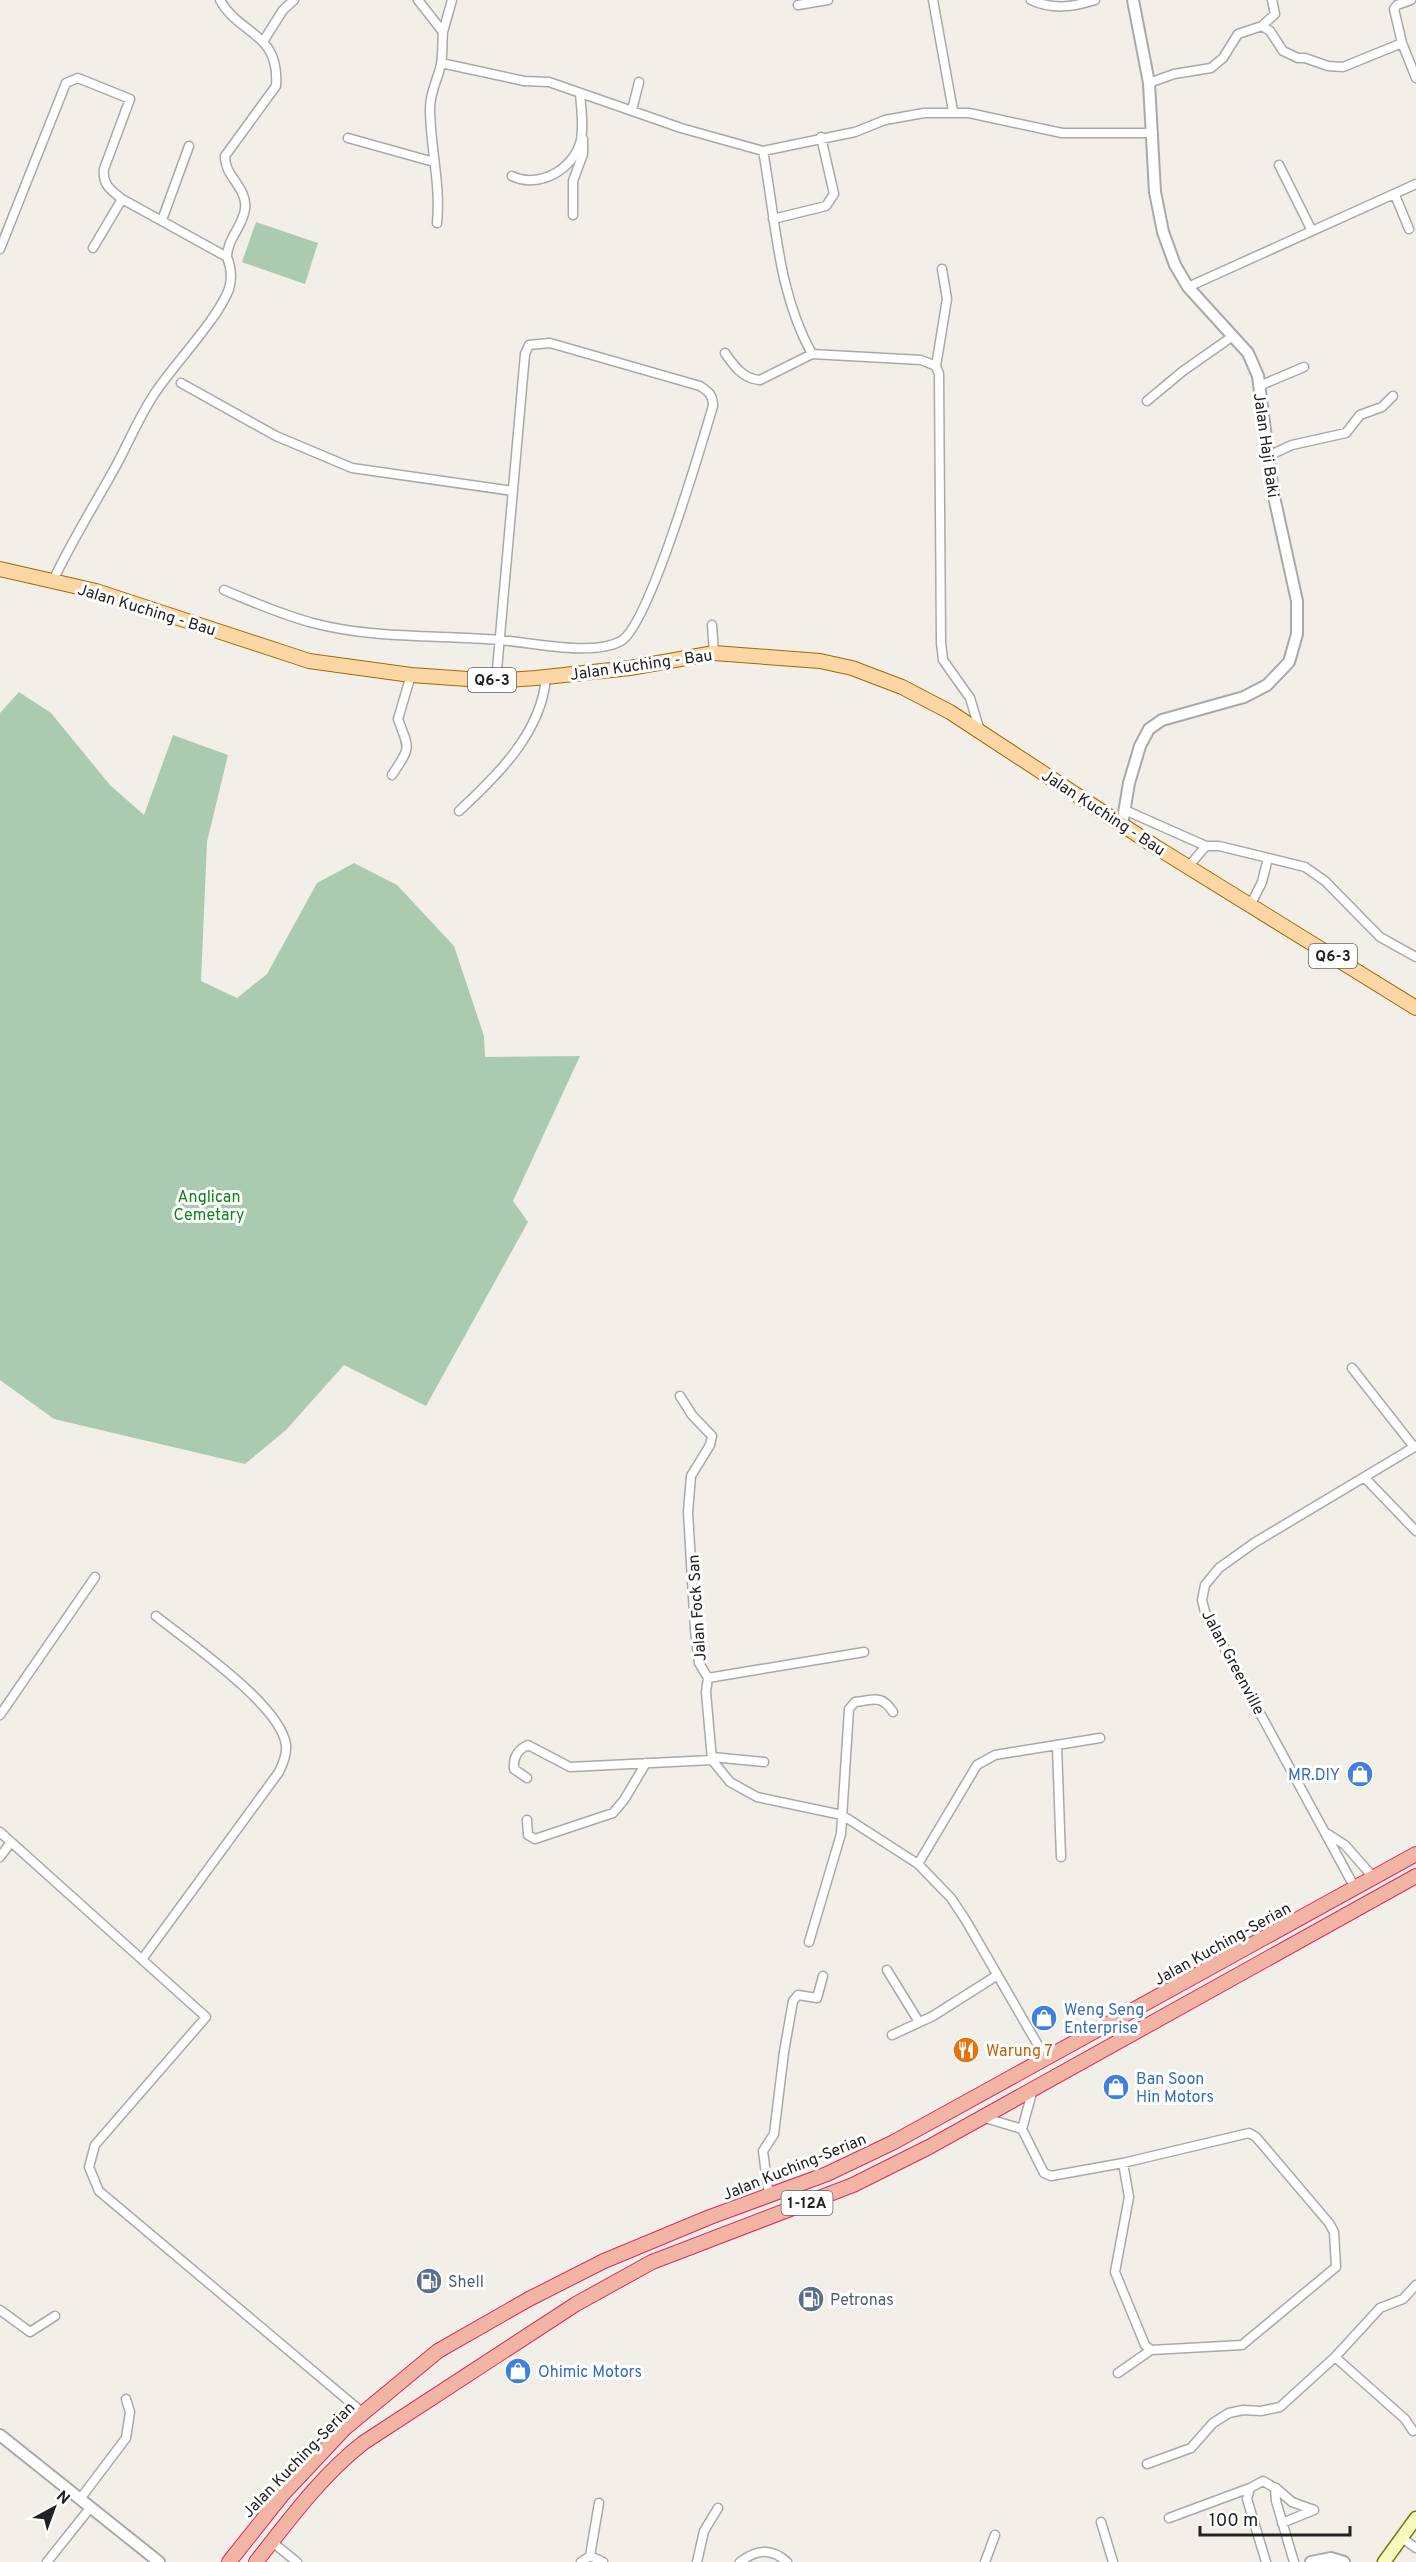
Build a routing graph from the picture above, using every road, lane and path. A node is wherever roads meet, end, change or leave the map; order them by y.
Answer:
1 (220, 0) edge
2 (294, 0) edge
3 (418, 0) edge
4 (452, 0) edge
5 (828, 0) edge
6 (933, 0) edge
7 (1031, 0) edge
8 (1095, 0) edge
9 (1133, 0) edge
10 (1272, 0) edge
11 (1411, 0) edge
12 (798, 5) dead end
13 (1262, 26) junction
14 (443, 32) junction
15 (264, 40) junction
16 (1402, 42) junction
17 (441, 63) junction
18 (1416, 78) edge
19 (639, 82) dead end
20 (1149, 83) junction
21 (580, 93) junction
22 (632, 110) junction
23 (953, 111) junction
24 (581, 121) junction
25 (1153, 133) junction
26 (348, 138) dead end
27 (821, 138) junction
28 (189, 146) dead end
29 (763, 151) junction
30 (434, 162) junction
31 (1279, 165) dead end
32 (512, 176) dead end
33 (1416, 184) edge
34 (1395, 195) junction
35 (122, 199) junction
36 (573, 215) dead end
37 (773, 219) junction
38 (162, 220) junction
39 (437, 223) dead end
40 (1409, 229) dead end
41 (1312, 231) junction
42 (93, 248) dead end
43 (0, 249) edge
44 (227, 257) junction
45 (942, 269) dead end
46 (1188, 287) junction
47 (1233, 336) junction
48 (725, 353) dead end
49 (812, 354) junction
50 (936, 366) junction
51 (1304, 368) dead end
52 (181, 383) dead end
53 (1259, 386) junction
54 (1393, 396) dead end
55 (1148, 401) dead end
56 (1268, 456) junction
57 (513, 491) junction
58 (0, 569) edge
59 (53, 582) junction
60 (224, 590) dead end
61 (712, 625) dead end
62 (500, 640) junction
63 (714, 653) junction
64 (411, 675) junction
65 (546, 677) junction
66 (496, 681) junction
67 (980, 731) junction
68 (392, 775) dead end
69 (459, 811) dead end
70 (1125, 818) junction
71 (1206, 846) junction
72 (1268, 858) junction
73 (1188, 867) junction
74 (1251, 904) junction
75 (1416, 957) edge
76 (1416, 1008) edge
77 (1352, 1368) dead end
78 (680, 1396) dead end
79 (1415, 1447) edge
80 (1365, 1478) junction
81 (1416, 1531) edge
82 (95, 1577) dead end
83 (156, 1616) dead end
84 (864, 1652) dead end
85 (708, 1678) junction
86 (893, 1712) dead end
87 (0, 1715) edge
88 (1100, 1738) dead end
89 (1057, 1747) junction
90 (712, 1759) junction
91 (764, 1762) dead end
92 (646, 1763) junction
93 (527, 1778) dead end
94 (842, 1815) junction
95 (527, 1820) dead end
96 (0, 1832) edge
97 (1328, 1834) junction
98 (11, 1842) junction
99 (1416, 1854) edge
100 (0, 1857) edge
101 (1061, 1857) dead end
102 (918, 1864) junction
103 (1416, 1876) edge
104 (1373, 1877) junction
105 (1355, 1888) junction
106 (809, 1942) dead end
107 (142, 1958) junction
108 (887, 1970) dead end
109 (824, 1976) dead end
110 (996, 1976) junction
111 (919, 2022) junction
112 (891, 2035) dead end
113 (1046, 2059) junction
114 (1033, 2089) junction
115 (982, 2117) junction
116 (1022, 2129) junction
117 (1123, 2163) junction
118 (770, 2197) junction
119 (1416, 2285) edge
120 (0, 2310) edge
121 (55, 2316) dead end
122 (1151, 2350) junction
123 (1335, 2357) junction
124 (1118, 2373) dead end
125 (126, 2399) dead end
126 (363, 2413) junction
127 (1413, 2431) dead end
128 (0, 2435) edge
129 (1147, 2464) dead end
130 (1250, 2488) junction
131 (1275, 2488) junction
132 (80, 2499) junction
133 (599, 2503) dead end
134 (90, 2508) junction
135 (718, 2508) dead end
136 (1169, 2518) dead end
137 (1416, 2518) edge
138 (1101, 2522) dead end
139 (1282, 2523) junction
140 (995, 2535) dead end
141 (1402, 2538) junction
142 (272, 2542) junction
143 (1416, 2548) edge
144 (590, 2556) junction
145 (47, 2562) edge
146 (159, 2562) edge
147 (229, 2562) edge
148 (256, 2562) edge
149 (297, 2562) edge
150 (581, 2562) edge
151 (603, 2562) edge
152 (697, 2562) edge
153 (740, 2562) edge
154 (787, 2562) edge
155 (985, 2562) edge
156 (1113, 2562) edge
157 (1266, 2562) edge
158 (1294, 2562) edge
159 (1311, 2562) edge
160 (1344, 2562) edge
161 (1384, 2562) edge

1 - 15 street
2 - 15 street
3 - 14 street
4 - 14 street
5 - 12 street
6 - 23 street
7 - 8 street
9 - 20 street, Jalan Haji Baki
10 - 13 street
11 - 16 street
13 - 16 street
13 - 20 street
14 - 17 street
15 - 44 street
16 - 18 street
17 - 21 street
17 - 30 street
19 - 22 street
20 - 25 street, Jalan Haji Baki
21 - 22 street
21 - 24 street
22 - 29 street
23 - 25 street
23 - 27 street
24 - 32 street
24 - 36 street
25 - 46 street, Jalan Haji Baki
26 - 30 street
27 - 29 street
27 - 37 street
28 - 38 street
29 - 37 street
30 - 39 street
31 - 41 street
33 - 34 street
34 - 40 street
34 - 41 street
35 - 38 street
35 - 42 street
35 - 43 street
37 - 49 street
38 - 44 street
41 - 46 street
44 - 59 street
45 - 50 street
46 - 47 street, Jalan Haji Baki
47 - 53 street, Jalan Haji Baki
47 - 55 street
48 - 49 street
49 - 50 street
50 - 67 street
51 - 53 street
52 - 57 street
53 - 56 street, Jalan Haji Baki
54 - 56 street
56 - 70 street, Jalan Haji Baki
57 - 62 street
57 - 62 street
58 - 59 main road, Jalan Kuching - Bau / Q6-3
59 - 64 main road, Jalan Kuching - Bau / Q6-3
60 - 62 street
61 - 63 street
62 - 66 street
63 - 65 main road, Jalan Kuching - Bau / Q6-3
63 - 67 main road, Jalan Kuching - Bau / Q6-3
64 - 66 main road, Jalan Kuching - Bau / Q6-3
64 - 68 street
65 - 66 main road, Jalan Kuching - Bau / Q6-3
65 - 69 street
67 - 70 main road, Jalan Kuching - Bau / Q6-3
70 - 71 street
70 - 73 main road, Jalan Kuching - Bau / Q6-3
71 - 72 street
71 - 73 street
72 - 74 street
72 - 75 street
73 - 74 main road, Jalan Kuching - Bau / Q6-3
74 - 76 main road, Jalan Kuching - Bau / Q6-3
77 - 79 street
78 - 85 street, Jalan Fock San
79 - 80 street, Jalan Greenville
80 - 81 street
80 - 97 street, Jalan Greenville
82 - 87 street
83 - 107 street
84 - 85 street
85 - 90 street, Jalan Fock San
86 - 94 street
88 - 89 street
89 - 101 street
89 - 102 street
90 - 91 street
90 - 92 street
90 - 94 street
92 - 93 street
92 - 95 street
94 - 102 street
94 - 106 street
96 - 98 street
97 - 104 street, Jalan Greenville
97 - 105 street, Jalan Greenville
98 - 100 street
98 - 107 street
99 - 104 highway, Jalan Kuching-Serian
102 - 110 street
103 - 114 highway, Jalan Kuching-Serian / 1-12A
104 - 105 highway, Jalan Kuching-Serian
105 - 113 highway, Jalan Kuching-Serian
107 - 126 street
108 - 111 street
109 - 118 street
110 - 111 street
110 - 113 street
111 - 112 street
113 - 118 highway, Jalan Kuching-Serian
114 - 115 highway, Jalan Kuching-Serian / 1-12A
114 - 116 street
115 - 116 street
115 - 142 highway, Jalan Kuching-Serian / 1-12A
116 - 117 street
117 - 122 street
117 - 122 street
118 - 126 highway, Jalan Kuching-Serian
119 - 123 street
120 - 121 street
122 - 124 street
123 - 127 street
123 - 129 street
125 - 132 street
126 - 147 highway, Jalan Kuching-Serian
128 - 132 street
130 - 131 street
130 - 136 street
130 - 157 street
131 - 139 street
131 - 139 street
132 - 134 street
133 - 144 street
134 - 145 street
134 - 146 street
135 - 152 street
137 - 141 main road
138 - 156 street
139 - 158 street
140 - 155 street
141 - 143 street
141 - 161 main road
142 - 148 highway, Jalan Kuching-Serian / 1-12A
142 - 149 street
144 - 150 street
144 - 151 street
153 - 154 street
159 - 160 street

